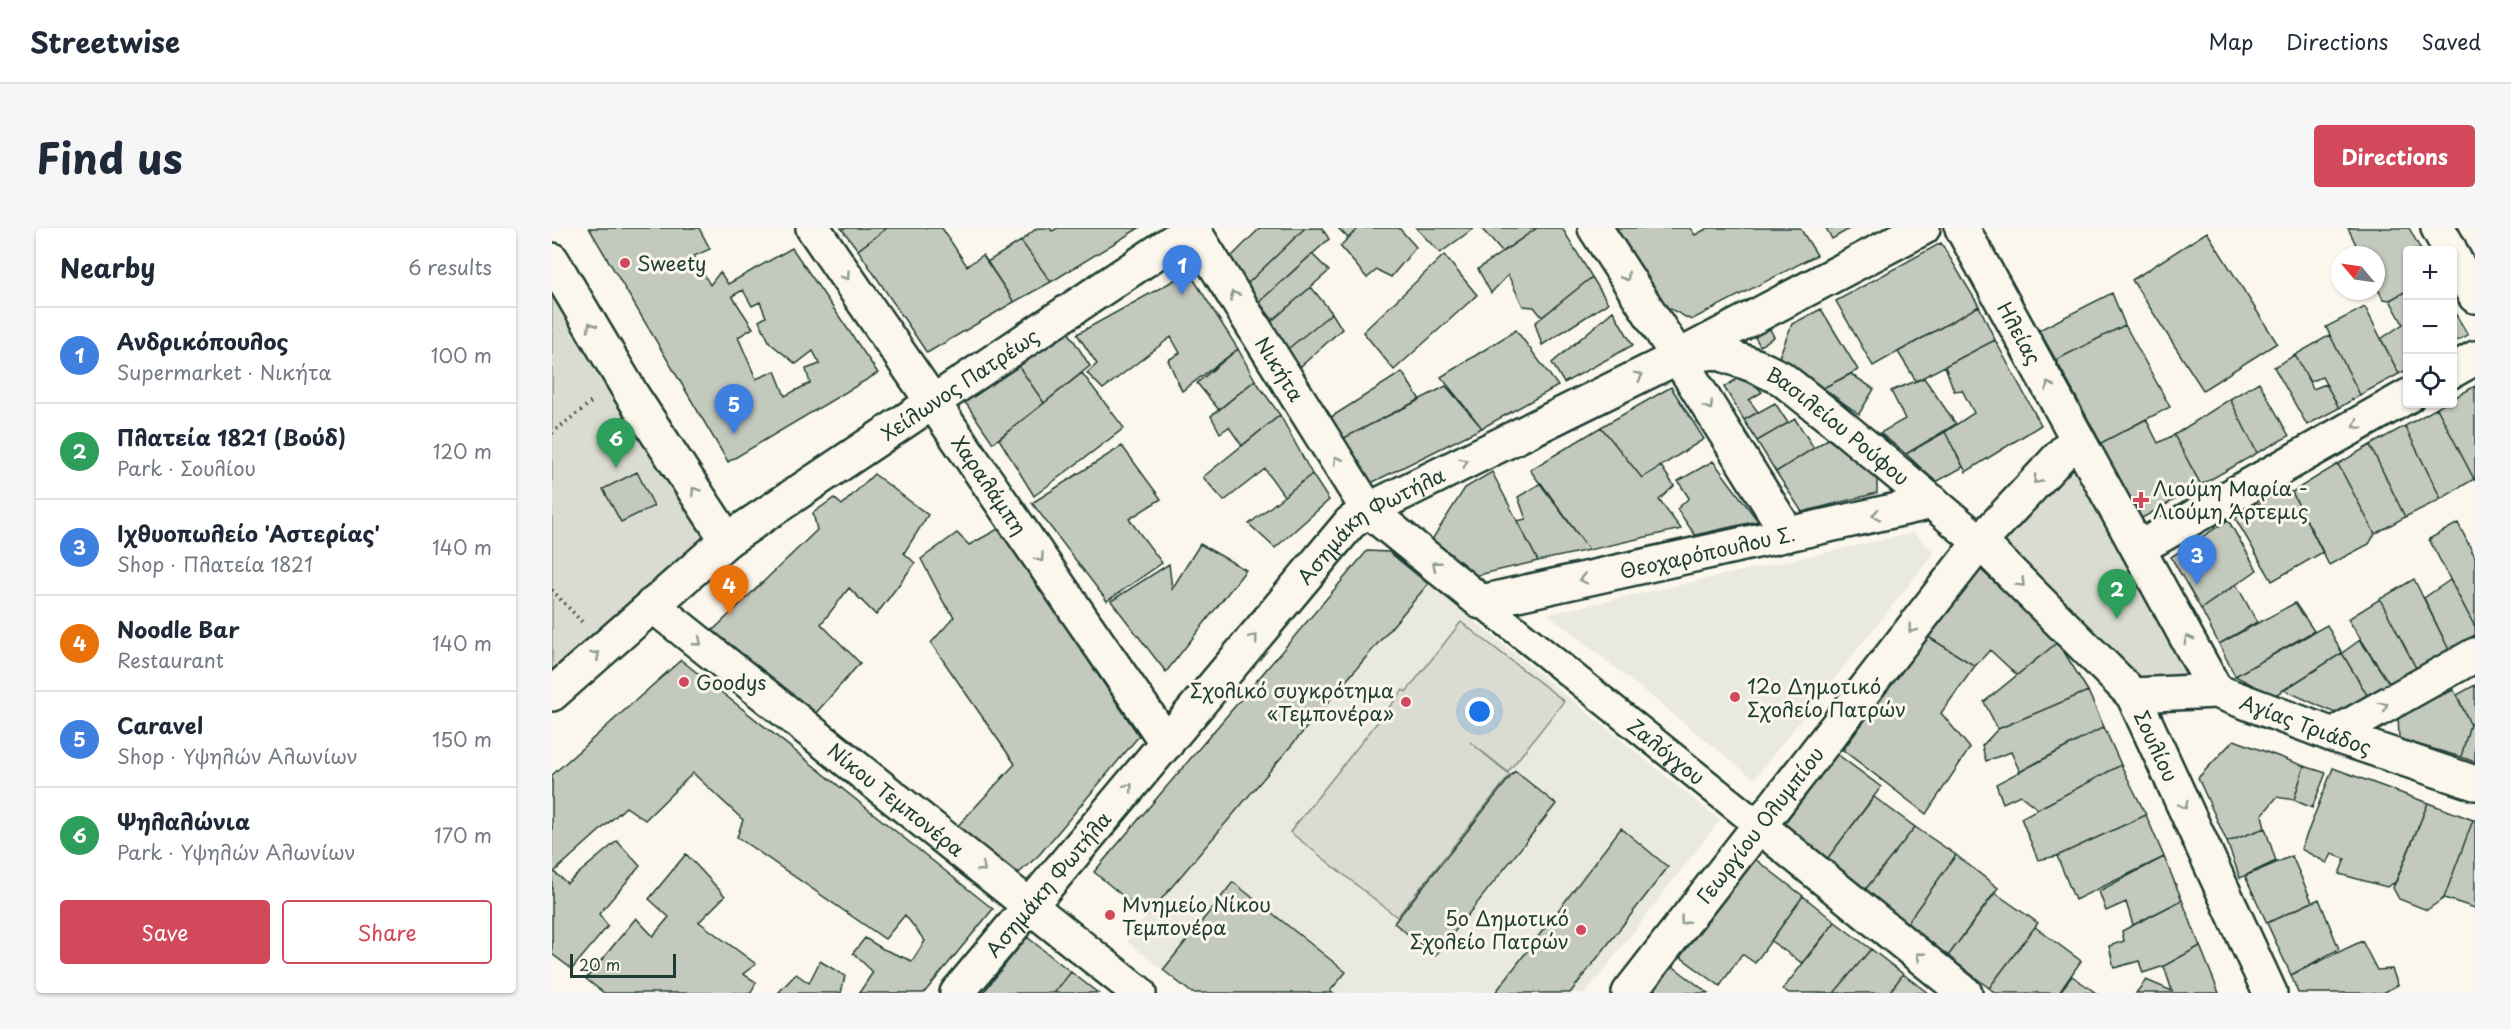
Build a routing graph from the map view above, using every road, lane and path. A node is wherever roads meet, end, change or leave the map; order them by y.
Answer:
1 (813, 228) edge
2 (1193, 228) edge
3 (1595, 228) edge
4 (1923, 228) edge
5 (1962, 228) edge
6 (2438, 228) edge
7 (2448, 246) edge
8 (552, 260) edge
9 (2457, 264) edge
10 (2475, 296) edge
11 (1678, 357) junction
12 (2475, 358) edge
13 (2457, 368) edge
14 (622, 379) junction
15 (2403, 399) edge
16 (932, 402) junction
17 (552, 433) edge
18 (2077, 438) junction
19 (1933, 502) junction
20 (1368, 510) junction
21 (1788, 534) junction
22 (727, 540) junction
23 (1980, 542) junction
24 (2139, 548) junction
25 (552, 590) edge
26 (1481, 602) junction
27 (652, 605) junction
28 (605, 647) junction
29 (2475, 655) edge
30 (2216, 691) junction
31 (552, 694) edge
32 (2133, 694) junction
33 (2333, 735) junction
34 (1167, 743) junction
35 (2475, 783) edge
36 (1758, 825) junction
37 (1028, 905) junction
38 (957, 993) edge
39 (1138, 993) edge
40 (1629, 993) edge
41 (1965, 993) edge
42 (2270, 993) edge

1 -> 16 street, Χαραλάμπη
2 - 16 street, Χείλωνος Πατρέως
20 -> 2 street, Νικήτα
3 -> 11 street
4 - 11 street, Ασημάκη Φωτήλα
18 -> 5 street, Ηλείας
6 - 7 street
14 -> 8 street
9 - 10 street
11 - 19 street, Βασιλείου Ρούφου
20 -> 11 street, Ασημάκη Φωτήλα
11 -> 21 street
12 - 13 street
14 - 17 path
22 -> 14 street
15 -> 24 street
16 - 22 street, Χείλωνος Πατρέως
16 -> 34 street, Χαραλάμπη
18 -> 23 street, Γεωργίου Ολυμπίου
18 - 24 street, Ηλείας
19 -> 21 street, Θεοχαρόπουλου Σ.
19 - 23 street, Βασιλείου Ρούφου
26 -> 20 street, Ζαλόγγου
34 -> 20 street, Ασημάκη Φωτήλα
21 -> 26 street, Θεοχαρόπουλου Σ.
22 - 27 street, Χείλωνος Πατρέως
23 -> 32 street, Σουλίου
23 -> 36 street, Γεωργίου Ολυμπίου
30 -> 24 street, Ηλείας
25 - 28 path
26 - 36 street, Ζαλόγγου
27 - 28 street, Χείλωνος Πατρέως
27 -> 37 street, Νίκου Τεμπονέρα
31 -> 28 street, Χείλωνος Πατρέως
33 -> 29 street
30 - 32 street, Αγίας Τριάδος
30 - 33 street, Αγίας Τριάδος
32 -> 42 street, Σουλίου
33 - 35 street, Αγίας Τριάδος
37 -> 34 street, Ασημάκη Φωτήλα
36 -> 40 street, Γεωργίου Ολυμπίου
41 -> 36 street, Ζαλόγγου
37 - 38 street, Ασημάκη Φωτήλα
37 - 39 street, Νίκου Τεμπονέρα

